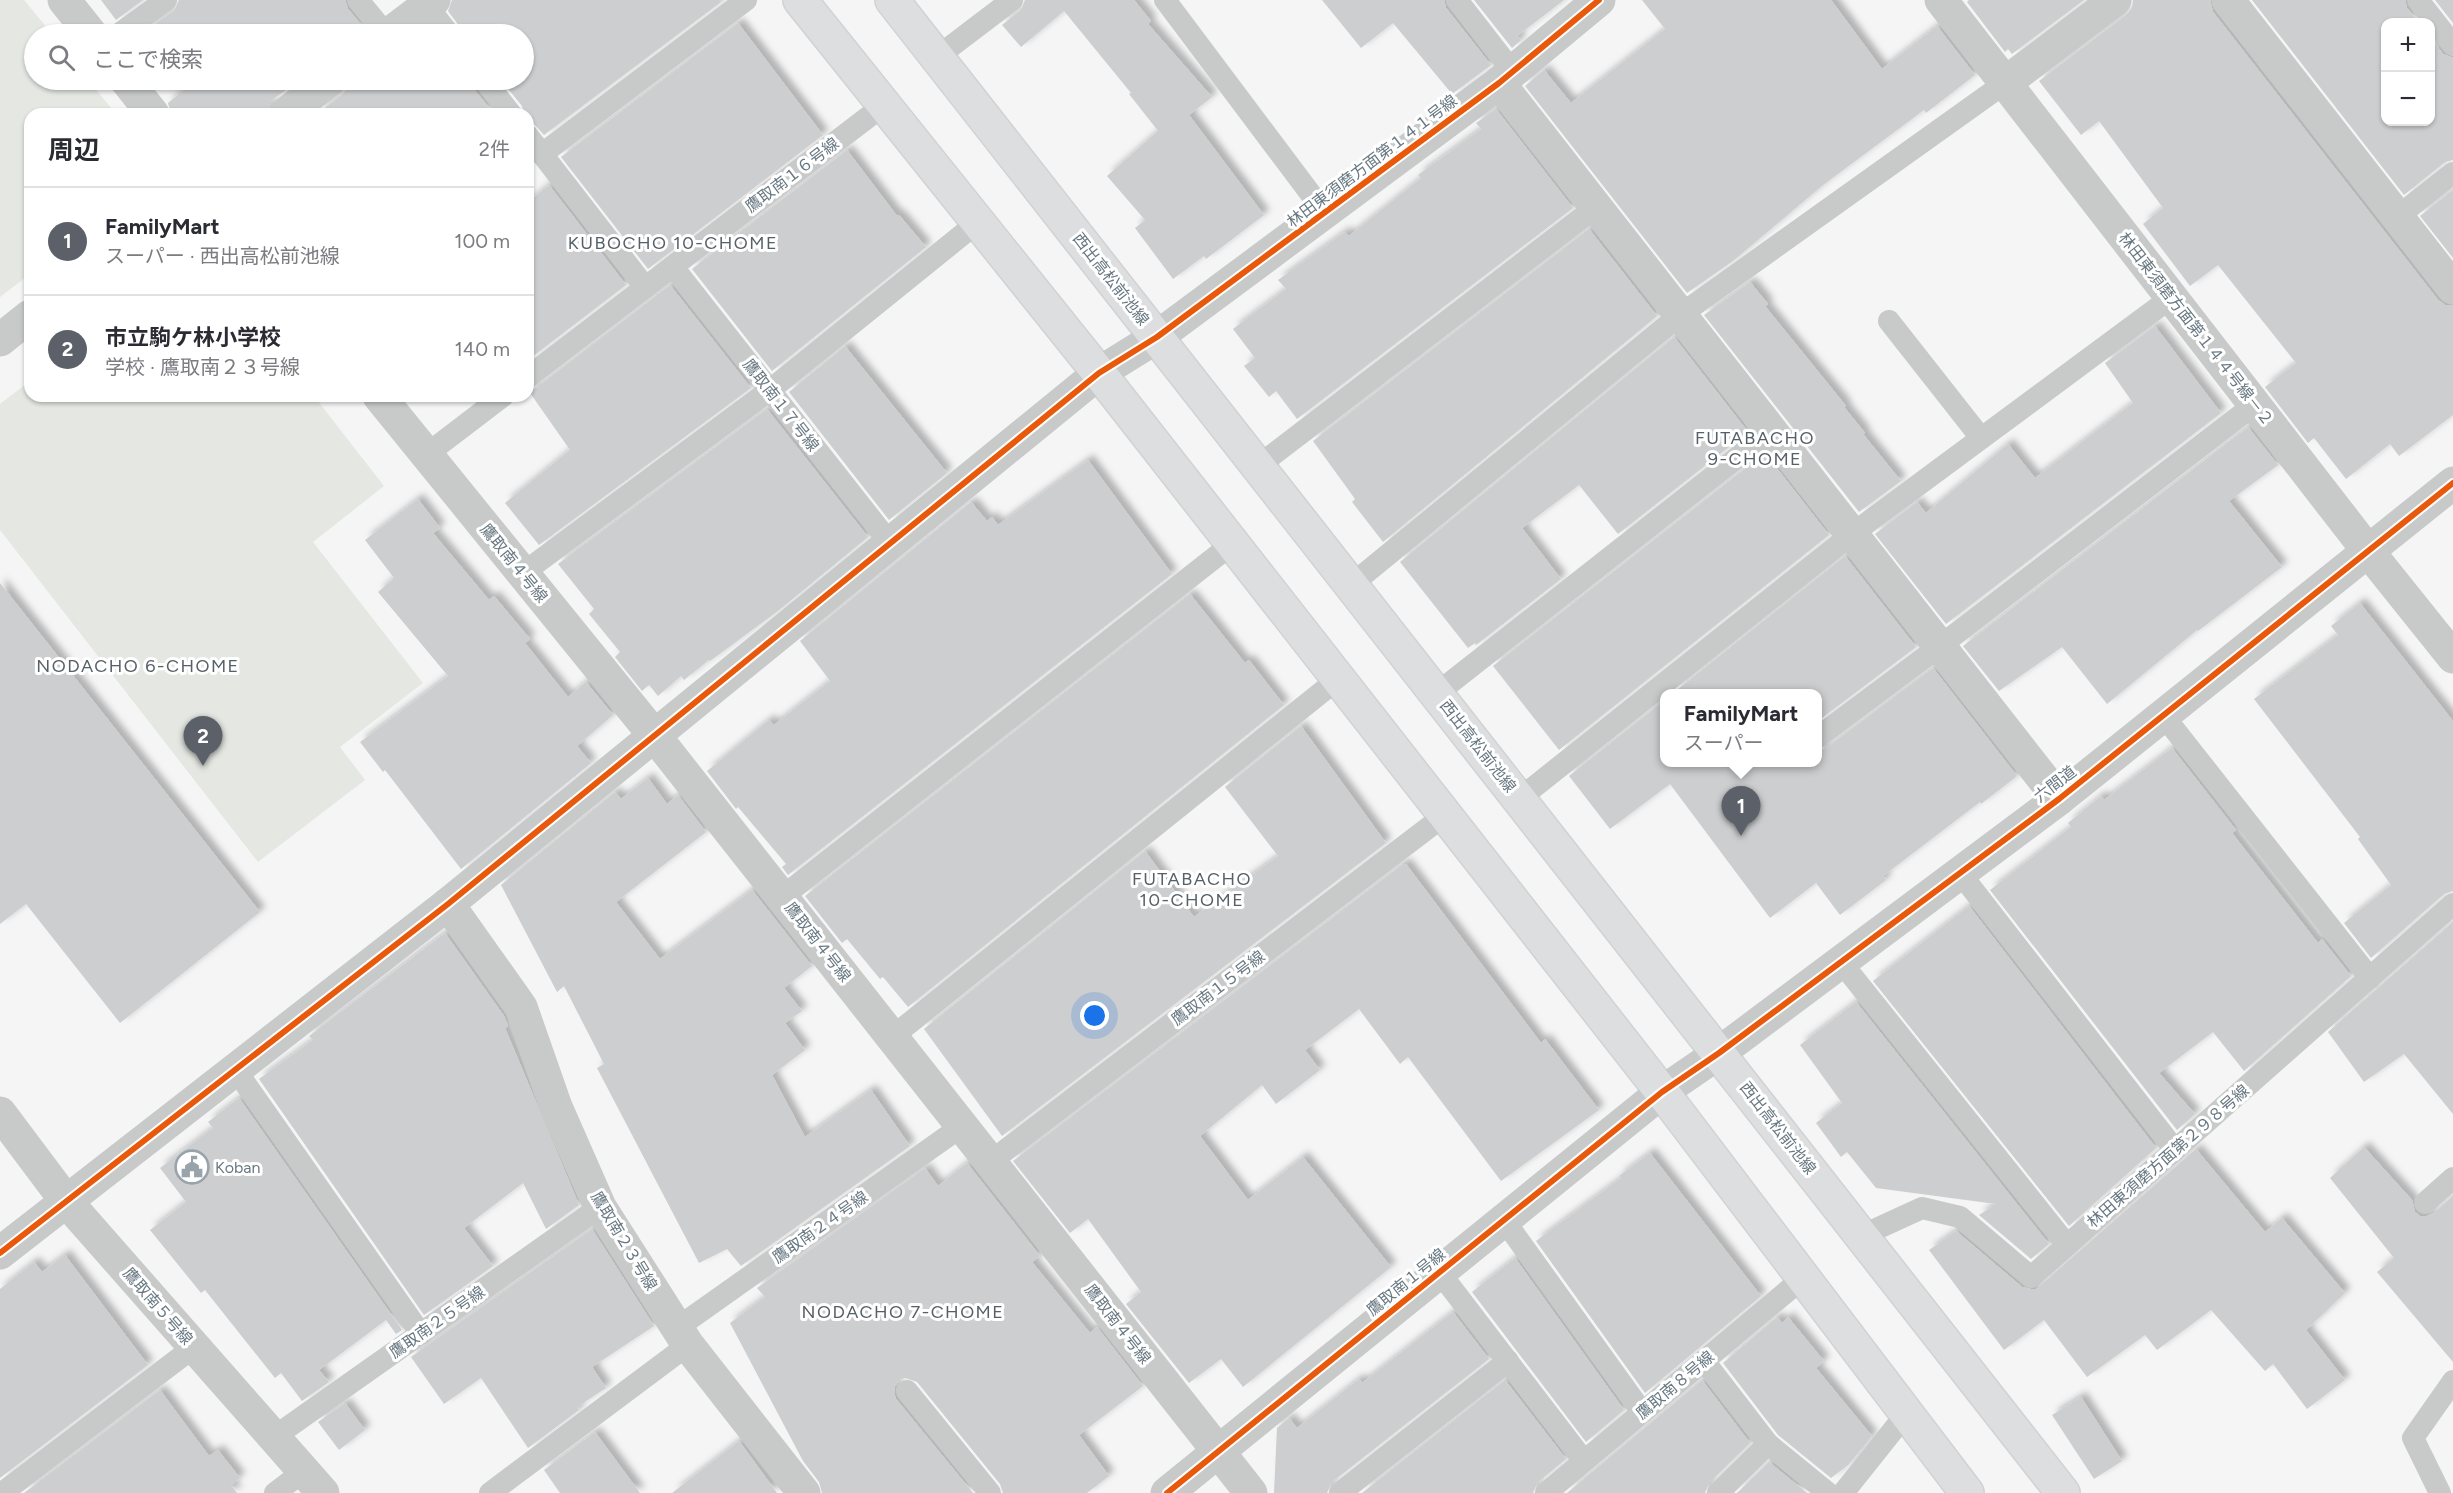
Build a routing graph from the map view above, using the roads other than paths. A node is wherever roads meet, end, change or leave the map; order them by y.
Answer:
1 (64, 0) edge
2 (166, 0) edge
3 (358, 0) edge
4 (746, 0) edge
5 (800, 0) edge
6 (892, 0) edge
7 (1012, 0) edge
8 (1165, 0) edge
9 (1457, 0) edge
10 (1599, 0) edge
11 (1941, 0) edge
12 (2115, 0) edge
13 (2228, 0) edge
14 (2418, 0) edge
15 (430, 3) edge
16 (83, 24) edge
17 (133, 24) edge
18 (378, 24) edge
19 (401, 24) edge
20 (443, 24) edge
21 (2453, 45) edge
22 (937, 57) junction
23 (1506, 78) junction
24 (2005, 83) junction
25 (134, 90) edge
26 (317, 90) edge
27 (492, 90) edge
28 (884, 105) junction
29 (148, 108) edge
30 (293, 108) edge
31 (506, 108) edge
32 (534, 144) edge
33 (542, 154) junction
34 (2453, 173) edge
35 (1596, 207) junction
36 (1325, 213) junction
37 (2397, 217) junction
38 (978, 222) junction
39 (673, 267) junction
40 (645, 287) junction
41 (2453, 288) edge
42 (2172, 297) junction
43 (1680, 315) junction
44 (24, 321) edge
45 (1889, 321) dead end
46 (1157, 337) junction
47 (0, 340) edge
48 (534, 372) edge
49 (1099, 373) junction
50 (770, 390) junction
51 (385, 402) edge
52 (495, 402) edge
53 (2254, 405) junction
54 (1771, 431) junction
55 (1981, 438) junction
56 (427, 454) junction
57 (1258, 466) junction
58 (2453, 483) edge
59 (1852, 534) junction
60 (890, 543) junction
61 (1232, 544) junction
62 (2368, 551) junction
63 (523, 573) junction
64 (1351, 585) junction
65 (1940, 646) junction
66 (2453, 657) edge
67 (1338, 679) junction
68 (1436, 693) junction
69 (2163, 715) junction
70 (1822, 734) edge
71 (654, 735) junction
72 (1519, 799) junction
73 (2059, 799) junction
74 (1445, 815) junction
75 (1960, 873) junction
76 (782, 897) junction
77 (448, 904) junction
78 (2453, 904) edge
79 (1841, 962) junction
80 (2370, 978) junction
81 (892, 1036) junction
82 (1719, 1053) junction
83 (235, 1069) junction
84 (1662, 1092) junction
85 (0, 1113) edge
86 (962, 1126) junction
87 (2175, 1150) junction
88 (990, 1162) junction
89 (2453, 1178) edge
90 (66, 1202) junction
91 (2424, 1203) dead end
92 (600, 1207) junction
93 (1504, 1220) junction
94 (1861, 1236) junction
95 (2067, 1245) junction
96 (0, 1253) edge
97 (1440, 1273) junction
98 (1803, 1278) junction
99 (421, 1334) junction
100 (683, 1336) junction
101 (194, 1347) junction
102 (1508, 1361) junction
103 (1704, 1361) junction
104 (2453, 1382) edge
105 (907, 1391) dead end
106 (1642, 1412) junction
107 (1906, 1414) junction
108 (274, 1437) junction
109 (1768, 1444) junction
110 (1218, 1452) junction
111 (1584, 1461) junction
112 (314, 1482) edge
113 (2, 1493) edge
114 (275, 1493) edge
115 (490, 1493) edge
116 (804, 1493) edge
117 (990, 1493) edge
118 (1167, 1493) edge
119 (1251, 1493) edge
120 (1340, 1493) edge
121 (1546, 1493) edge
122 (1718, 1493) edge
123 (1828, 1493) edge
124 (1843, 1493) edge
125 (1967, 1493) edge
126 (2063, 1493) edge
127 (2440, 1493) edge

1 - 16 street
2 - 17 lane
3 - 18 lane
4 - 33 lane
5 - 28 main road
6 - 22 main road, 西出高松前池線
7 - 22 lane
8 - 36 lane
9 - 23 lane
10 - 23 street, 林田東須磨方面第１４１号線
11 - 24 street, 林田東須磨方面第１４４号線－２
12 - 24 street
13 - 37 street
14 - 21 lane
15 - 19 street
15 - 20 lane
22 - 46 main road, 西出高松前池線
23 - 35 street
23 - 36 street, 林田東須磨方面第１４１号線
24 - 42 street, 林田東須磨方面第１４４号線－２
24 - 43 lane
25 - 29 street
26 - 30 street
27 - 31 lane
28 - 38 main road
28 - 39 lane, 鷹取南１６号線
32 - 33 lane
33 - 40 lane
34 - 37 lane
35 - 43 street
35 - 57 lane
36 - 46 street, 林田東須磨方面第１４１号線
37 - 41 street
38 - 49 main road
38 - 50 lane
39 - 40 lane, 鷹取南１６号線
39 - 50 lane, 鷹取南１７号線
40 - 48 lane, 鷹取南１６号線
42 - 53 street, 林田東須磨方面第１４４号線－２
42 - 55 lane
43 - 54 street
43 - 64 lane
44 - 47 street
45 - 55 lane
46 - 49 street, 林田東須磨方面第１４１号線
46 - 57 main road, 西出高松前池線
49 - 60 street, 林田東須磨方面第１４１号線
49 - 61 main road
50 - 60 lane, 鷹取南１７号線
50 - 63 lane
51 - 56 street, 鷹取南４号線
52 - 56 lane
53 - 62 street, 林田東須磨方面第１４４号線－２
53 - 65 lane
54 - 59 street
54 - 68 lane
55 - 59 lane
56 - 63 street, 鷹取南４号線
57 - 64 main road, 西出高松前池線
58 - 62 street, 六間道
59 - 65 street
59 - 72 lane
60 - 71 street, 林田東須磨方面第１４１号線
61 - 67 main road
61 - 76 lane
62 - 66 street, 林田東須磨方面第１４４号線－２
62 - 69 street, 六間道
63 - 71 street, 鷹取南４号線
64 - 68 main road, 西出高松前池線
65 - 70 lane
65 - 73 street
67 - 74 main road
67 - 81 lane
68 - 72 main road, 西出高松前池線
69 - 73 street, 六間道
69 - 80 lane
71 - 76 street, 鷹取南４号線
71 - 77 street, 林田東須磨方面第１４１号線
72 - 82 main road, 西出高松前池線
73 - 75 street, 六間道
74 - 84 main road
74 - 88 lane, 鷹取南１５号線
75 - 79 street, 六間道
75 - 87 lane
76 - 81 street, 鷹取南４号線
77 - 83 street, 林田東須磨方面第１４１号線
77 - 92 street, 鷹取南２３号線
78 - 80 lane, 林田東須磨方面第２９８号線
79 - 82 street, 六間道
79 - 95 lane
80 - 87 lane, 林田東須磨方面第２９８号線
81 - 86 street, 鷹取南４号線
82 - 84 street, 六間道
82 - 94 main road, 西出高松前池線
83 - 90 street, 林田東須磨方面第１４１号線
83 - 99 lane
84 - 93 street, 鷹取南１号線
84 - 98 main road
85 - 90 street, 鷹取南５号線
86 - 88 street, 鷹取南４号線
86 - 100 lane, 鷹取南２４号線
87 - 95 lane, 林田東須磨方面第２９８号線
88 - 110 street, 鷹取南４号線
89 - 91 lane
90 - 96 street, 林田東須磨方面第１４１号線
90 - 101 street, 鷹取南５号線
92 - 99 lane, 鷹取南２５号線
92 - 100 street, 鷹取南２３号線
93 - 97 street, 鷹取南１号線
93 - 106 lane
94 - 95 lane, 林田東須磨方面第２９８号線
94 - 126 main road, 西出高松前池線
97 - 102 lane
97 - 110 street, 鷹取南１号線
98 - 103 lane, 鷹取南８号線
98 - 107 main road
99 - 108 lane, 鷹取南２５号線
100 - 115 lane, 鷹取南２４号線
100 - 116 street, 鷹取南２３号線
101 - 108 street, 鷹取南５号線
101 - 113 lane
102 - 111 lane
102 - 120 lane
103 - 106 lane, 鷹取南８号線
103 - 109 lane
104 - 127 lane
105 - 117 lane
106 - 111 lane, 鷹取南８号線
107 - 124 lane
107 - 125 main road
108 - 112 street, 鷹取南５号線
109 - 122 lane
109 - 123 lane
110 - 118 street, 鷹取南１号線
110 - 119 street, 鷹取南４号線
111 - 121 lane, 鷹取南８号線
112 - 114 lane

